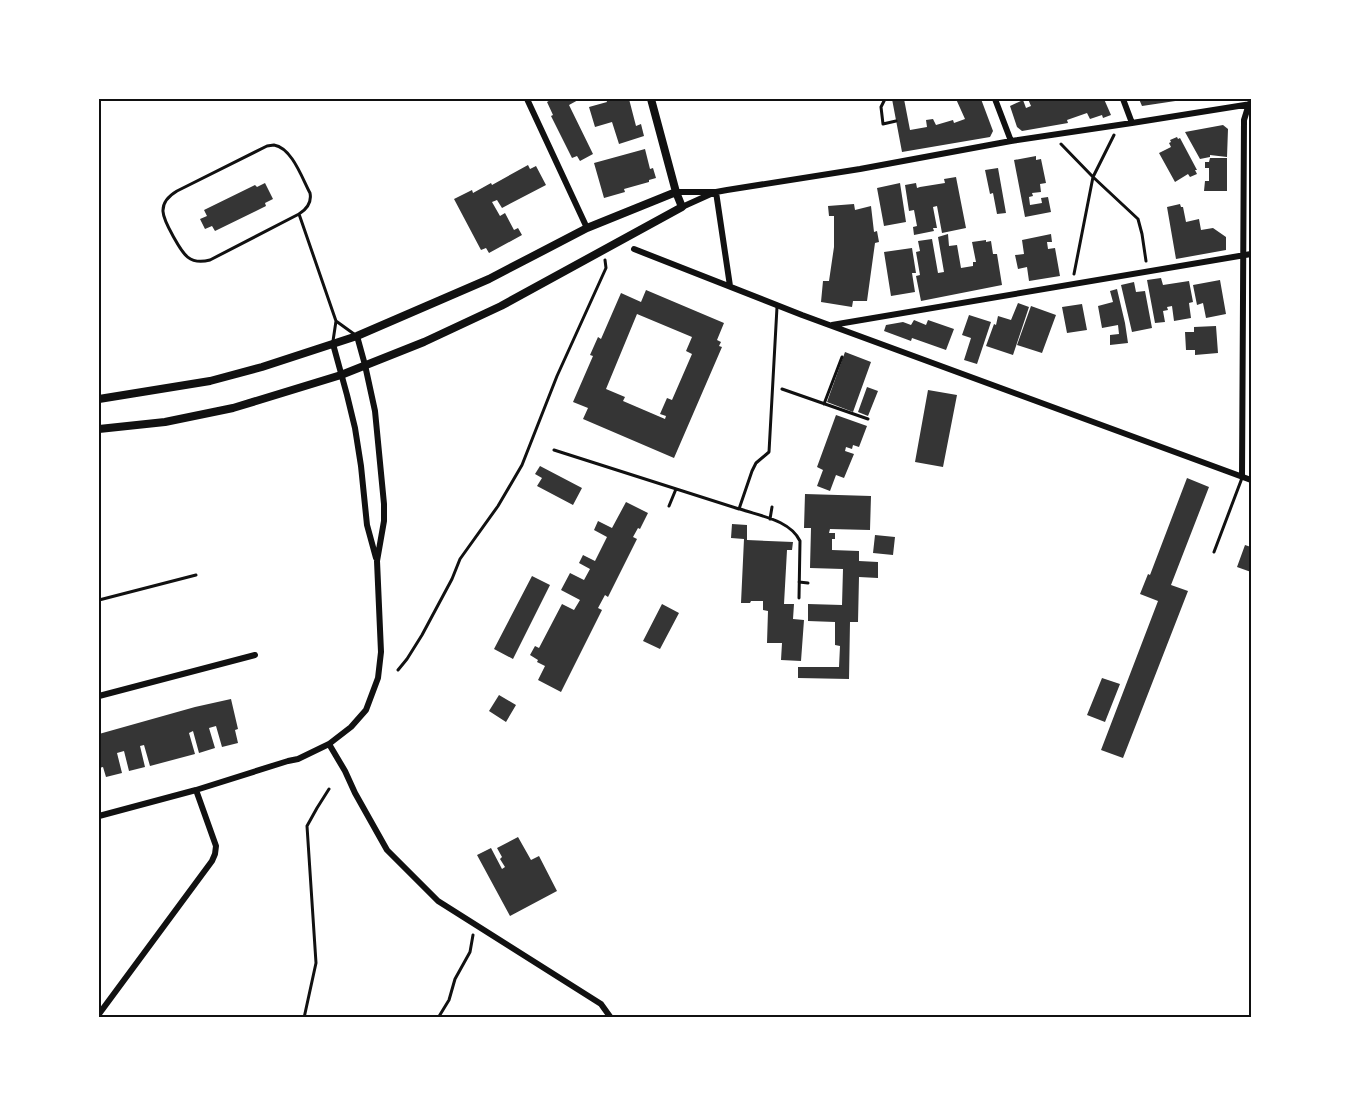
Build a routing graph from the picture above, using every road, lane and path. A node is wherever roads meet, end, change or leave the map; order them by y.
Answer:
1 (527, 99) edge
2 (651, 99) edge
3 (885, 99) edge
4 (995, 99) edge
5 (1123, 99) edge
6 (1250, 103) edge
7 (896, 121) dead end
8 (1132, 123) junction
9 (1113, 126) junction
10 (1011, 141) junction
11 (1060, 144) dead end
12 (1093, 177) junction
13 (676, 192) junction
14 (716, 192) junction
15 (682, 207) junction
16 (299, 214) junction
17 (587, 228) junction
18 (634, 249) dead end
19 (1251, 254) edge
20 (1243, 255) junction
21 (605, 258) dead end
22 (1149, 271) junction
23 (1071, 285) junction
24 (730, 286) junction
25 (778, 305) junction
26 (336, 321) junction
27 (831, 325) junction
28 (357, 336) junction
29 (333, 344) junction
30 (842, 357) dead end
31 (365, 365) junction
32 (341, 375) junction
33 (772, 386) junction
34 (99, 399) edge
35 (825, 404) junction
36 (868, 419) dead end
37 (99, 429) edge
38 (554, 450) dead end
39 (1242, 477) junction
40 (1251, 480) edge
41 (676, 489) junction
42 (669, 506) dead end
43 (772, 507) dead end
44 (739, 509) junction
45 (770, 519) junction
46 (1214, 552) dead end
47 (377, 561) junction
48 (196, 575) dead end
49 (799, 582) junction
50 (808, 583) dead end
51 (799, 598) dead end
52 (99, 600) edge
53 (255, 654) dead end
54 (398, 670) dead end
55 (99, 696) edge
56 (329, 744) junction
57 (329, 789) dead end
58 (196, 790) junction
59 (99, 816) edge
60 (475, 925) junction
61 (99, 1014) edge
62 (304, 1018) edge
63 (438, 1018) edge
64 (611, 1018) edge

1 - 17 street
2 - 13 street
3 - 7 path
4 - 10 street
5 - 8 street
6 - 8 street
6 - 20 street
8 - 9 street
9 - 10 street
9 - 12 path
10 - 14 street
11 - 12 path
12 - 22 path
12 - 23 path
13 - 14 street
13 - 15 street
13 - 17 street
14 - 15 street
14 - 24 street
15 - 31 street
16 - 16 lane
16 - 26 lane
17 - 28 street
18 - 24 street
19 - 20 street
20 - 22 street
20 - 39 street
21 - 54 path
22 - 23 street
23 - 27 street
24 - 25 street
25 - 27 street
25 - 33 lane
26 - 28 lane
26 - 29 lane
27 - 39 street
28 - 29 street
28 - 31 street
29 - 32 street
29 - 34 street
30 - 35 path
31 - 32 street
31 - 47 street
32 - 37 street
32 - 47 street
33 - 35 path
33 - 44 lane
35 - 36 path
38 - 41 lane
39 - 40 street
39 - 46 lane
41 - 42 lane
41 - 44 lane
43 - 45 lane
44 - 45 lane
45 - 49 lane
47 - 56 street
48 - 52 lane
49 - 50 lane
49 - 51 lane
53 - 55 street
56 - 58 street
56 - 60 street
57 - 62 path
58 - 59 street
58 - 61 street
60 - 63 path
60 - 64 street

